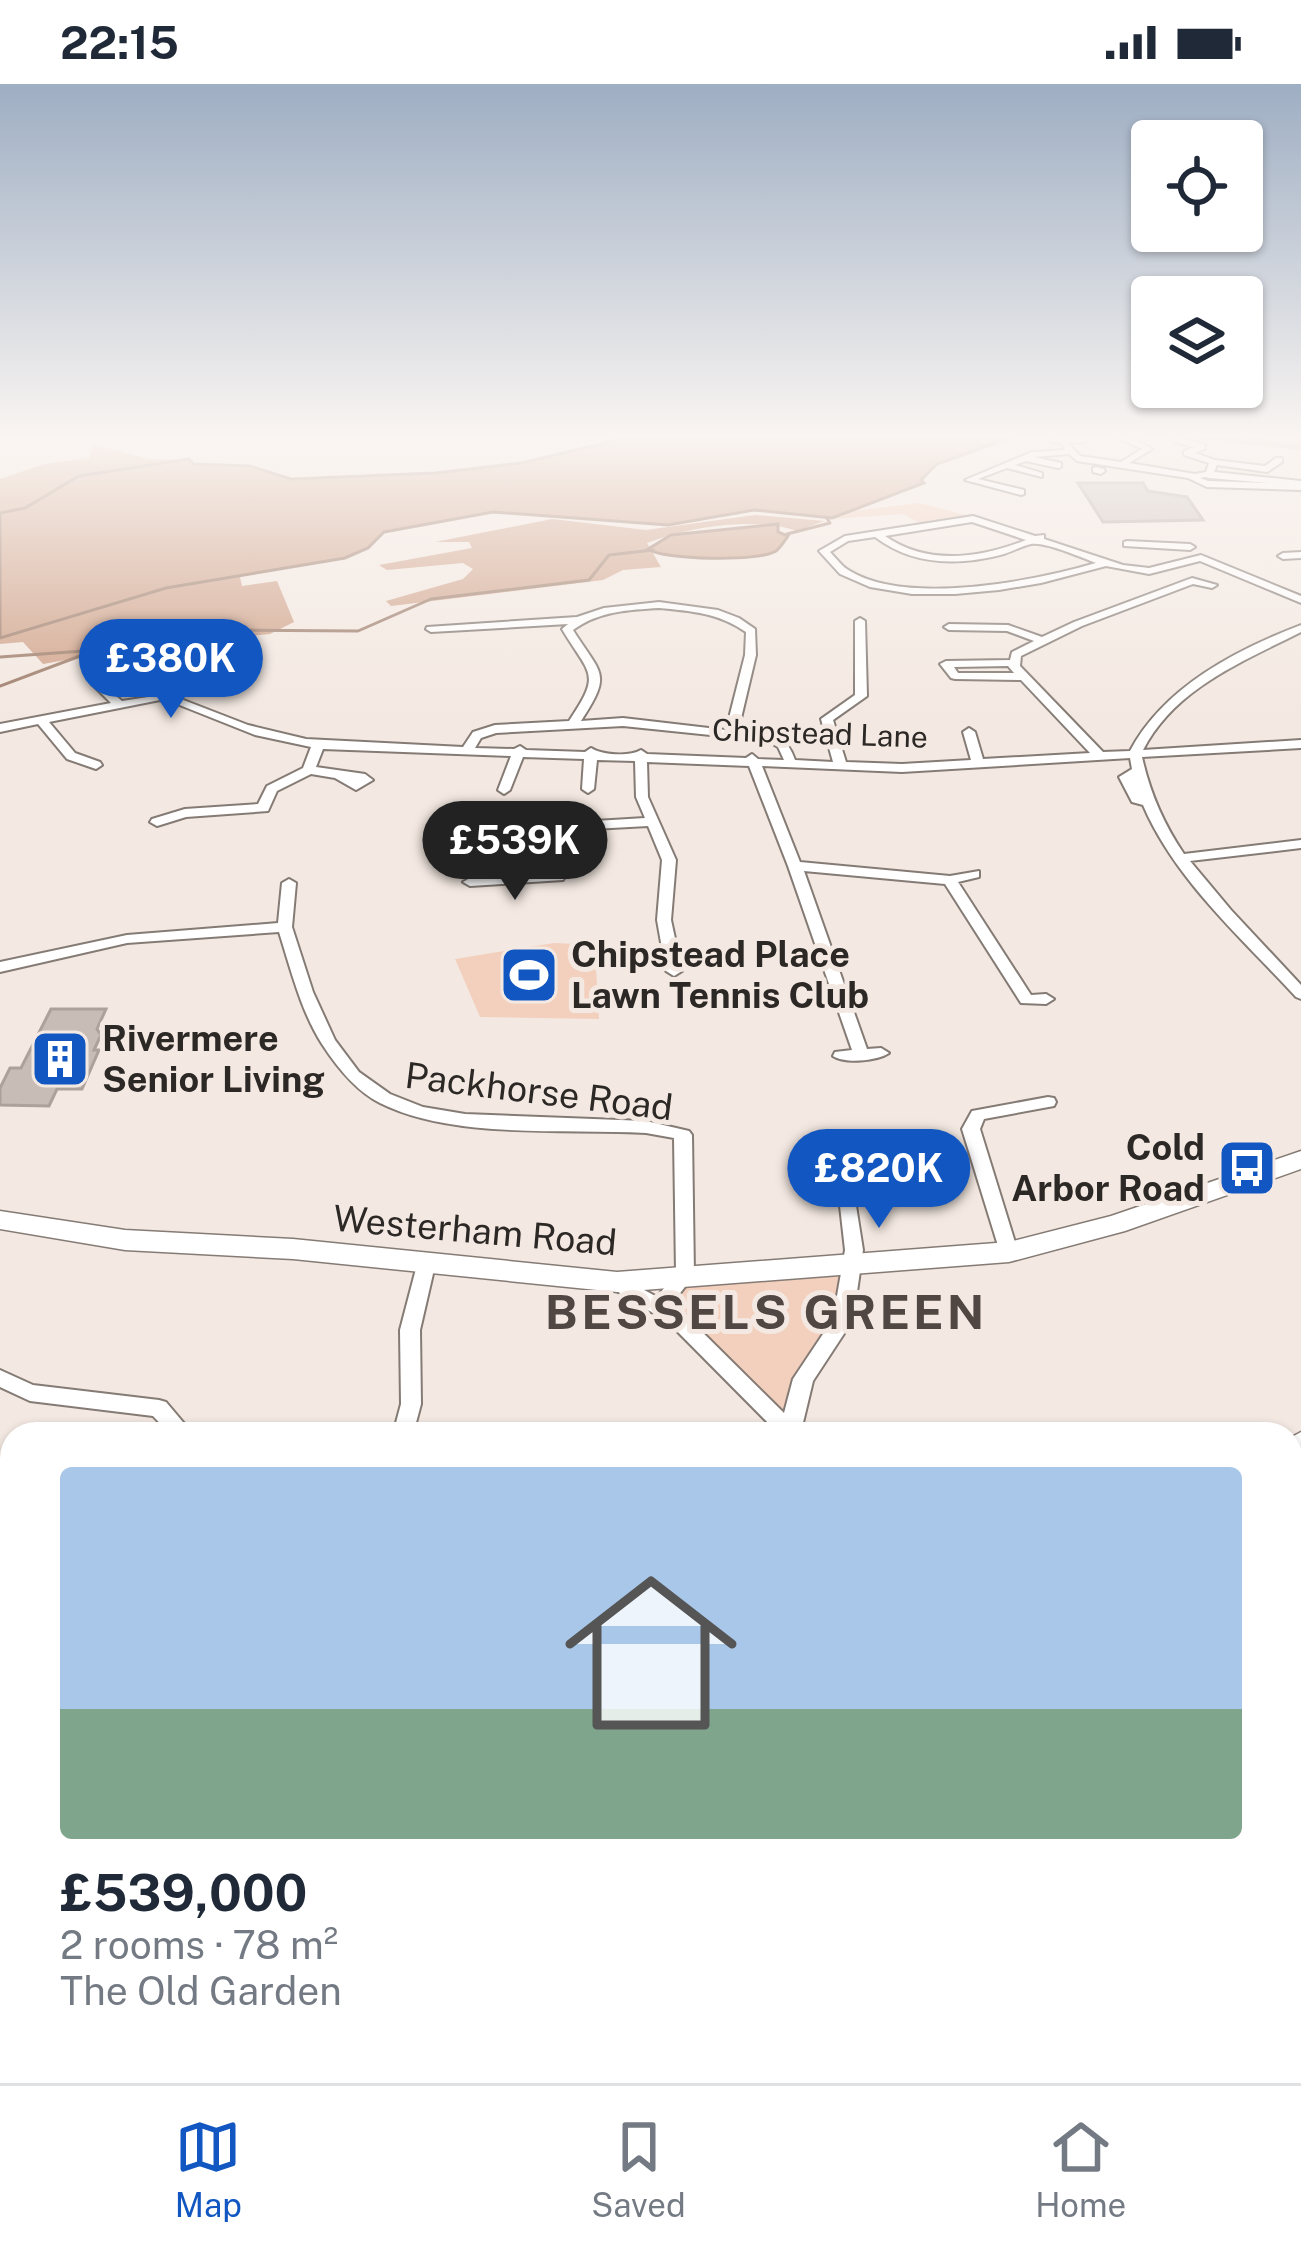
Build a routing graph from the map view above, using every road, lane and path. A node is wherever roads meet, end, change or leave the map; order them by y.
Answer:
1 (920, 527) edge
2 (1001, 527) edge
3 (879, 536) junction
4 (1041, 537) junction
5 (1127, 544) dead end
6 (1301, 555) edge
7 (1282, 556) dead end
8 (1202, 558) junction
9 (1105, 563) junction
10 (1212, 585) dead end
11 (1301, 600) edge
12 (575, 620) junction
13 (860, 621) dead end
14 (968, 626) dead end
15 (1301, 628) edge
16 (431, 629) dead end
17 (1040, 640) junction
18 (1013, 663) junction
19 (1023, 676) junction
20 (98, 684) dead end
21 (117, 702) junction
22 (44, 723) junction
23 (573, 724) junction
24 (0, 728) edge
25 (732, 730) junction
26 (969, 732) dead end
27 (1301, 744) edge
28 (318, 745) junction
29 (468, 749) junction
30 (520, 750) junction
31 (591, 752) junction
32 (1135, 753) junction
33 (641, 754) junction
34 (1098, 754) junction
35 (752, 758) junction
36 (790, 759) junction
37 (976, 760) junction
38 (840, 764) junction
39 (89, 767) dead end
40 (309, 770) junction
41 (340, 775) dead end
42 (588, 789) dead end
43 (504, 790) dead end
44 (157, 822) dead end
45 (652, 822) junction
46 (1301, 844) edge
47 (1181, 858) junction
48 (795, 866) junction
49 (974, 874) dead end
50 (508, 878) junction
51 (559, 878) dead end
52 (950, 880) junction
53 (470, 882) dead end
54 (289, 883) dead end
55 (285, 928) junction
56 (0, 967) edge
57 (674, 971) dead end
58 (1301, 994) edge
59 (1046, 999) dead end
60 (1026, 1000) junction
61 (1006, 1002) dead end
62 (880, 1053) dead end
63 (861, 1054) junction
64 (841, 1056) dead end
65 (1048, 1102) dead end
66 (1301, 1160) edge
67 (848, 1197) dead end
68 (0, 1204) edge
69 (0, 1220) edge
70 (59, 1231) junction
71 (1009, 1252) junction
72 (426, 1265) junction
73 (852, 1266) junction
74 (685, 1275) junction
75 (617, 1282) junction
76 (659, 1306) junction
77 (0, 1378) edge
78 (172, 1422) edge
79 (406, 1422) edge
80 (780, 1422) edge
81 (793, 1422) edge

1 - 3 street
2 - 4 street
3 - 4 street
3 - 9 street
4 - 9 street
5 - 8 street
6 - 7 street
8 - 9 street
8 - 11 street
10 - 17 street
12 - 16 street
12 - 23 street
12 - 25 street
13 - 38 street
14 - 17 street
15 - 32 street
17 - 18 street
18 - 19 street
18 - 19 street
19 - 34 street
20 - 21 street
21 - 22 street, Chipstead Lane
21 - 28 street, Chipstead Lane
22 - 24 street, Chipstead Lane
22 - 39 street
23 - 25 street
23 - 29 street
25 - 36 street
26 - 37 street
27 - 32 street, Chipstead Lane
28 - 29 street, Chipstead Lane
28 - 40 street
29 - 30 street, Chipstead Lane
30 - 31 street, Chipstead Lane
30 - 43 street
31 - 33 street, Chipstead Lane
31 - 42 street
32 - 34 street, Chipstead Lane
32 - 47 street
33 - 35 street, Chipstead Lane
33 - 45 street
34 - 37 street, Chipstead Lane
35 - 36 street, Chipstead Lane
35 - 48 street
36 - 38 street, Chipstead Lane
37 - 38 street, Chipstead Lane
40 - 41 street
40 - 44 street
45 - 50 street
45 - 57 street
46 - 47 street
47 - 58 street
48 - 52 street
48 - 63 street
49 - 52 street
50 - 51 street
50 - 53 street
52 - 60 street
54 - 55 street, Packhorse Road
55 - 56 street
55 - 74 street, Packhorse Road
59 - 60 street
60 - 61 street
62 - 63 street
63 - 64 street
65 - 71 street
66 - 71 highway, Westerham Road
67 - 73 street
68 - 70 highway, Westerham Road
69 - 70 highway, Westerham Road
70 - 72 highway, Westerham Road
71 - 73 highway, Westerham Road
72 - 75 highway, Westerham Road
72 - 79 street
73 - 74 highway, Westerham Road
73 - 81 street
74 - 75 highway, Westerham Road
74 - 76 street
75 - 76 street
76 - 80 street
77 - 78 street

